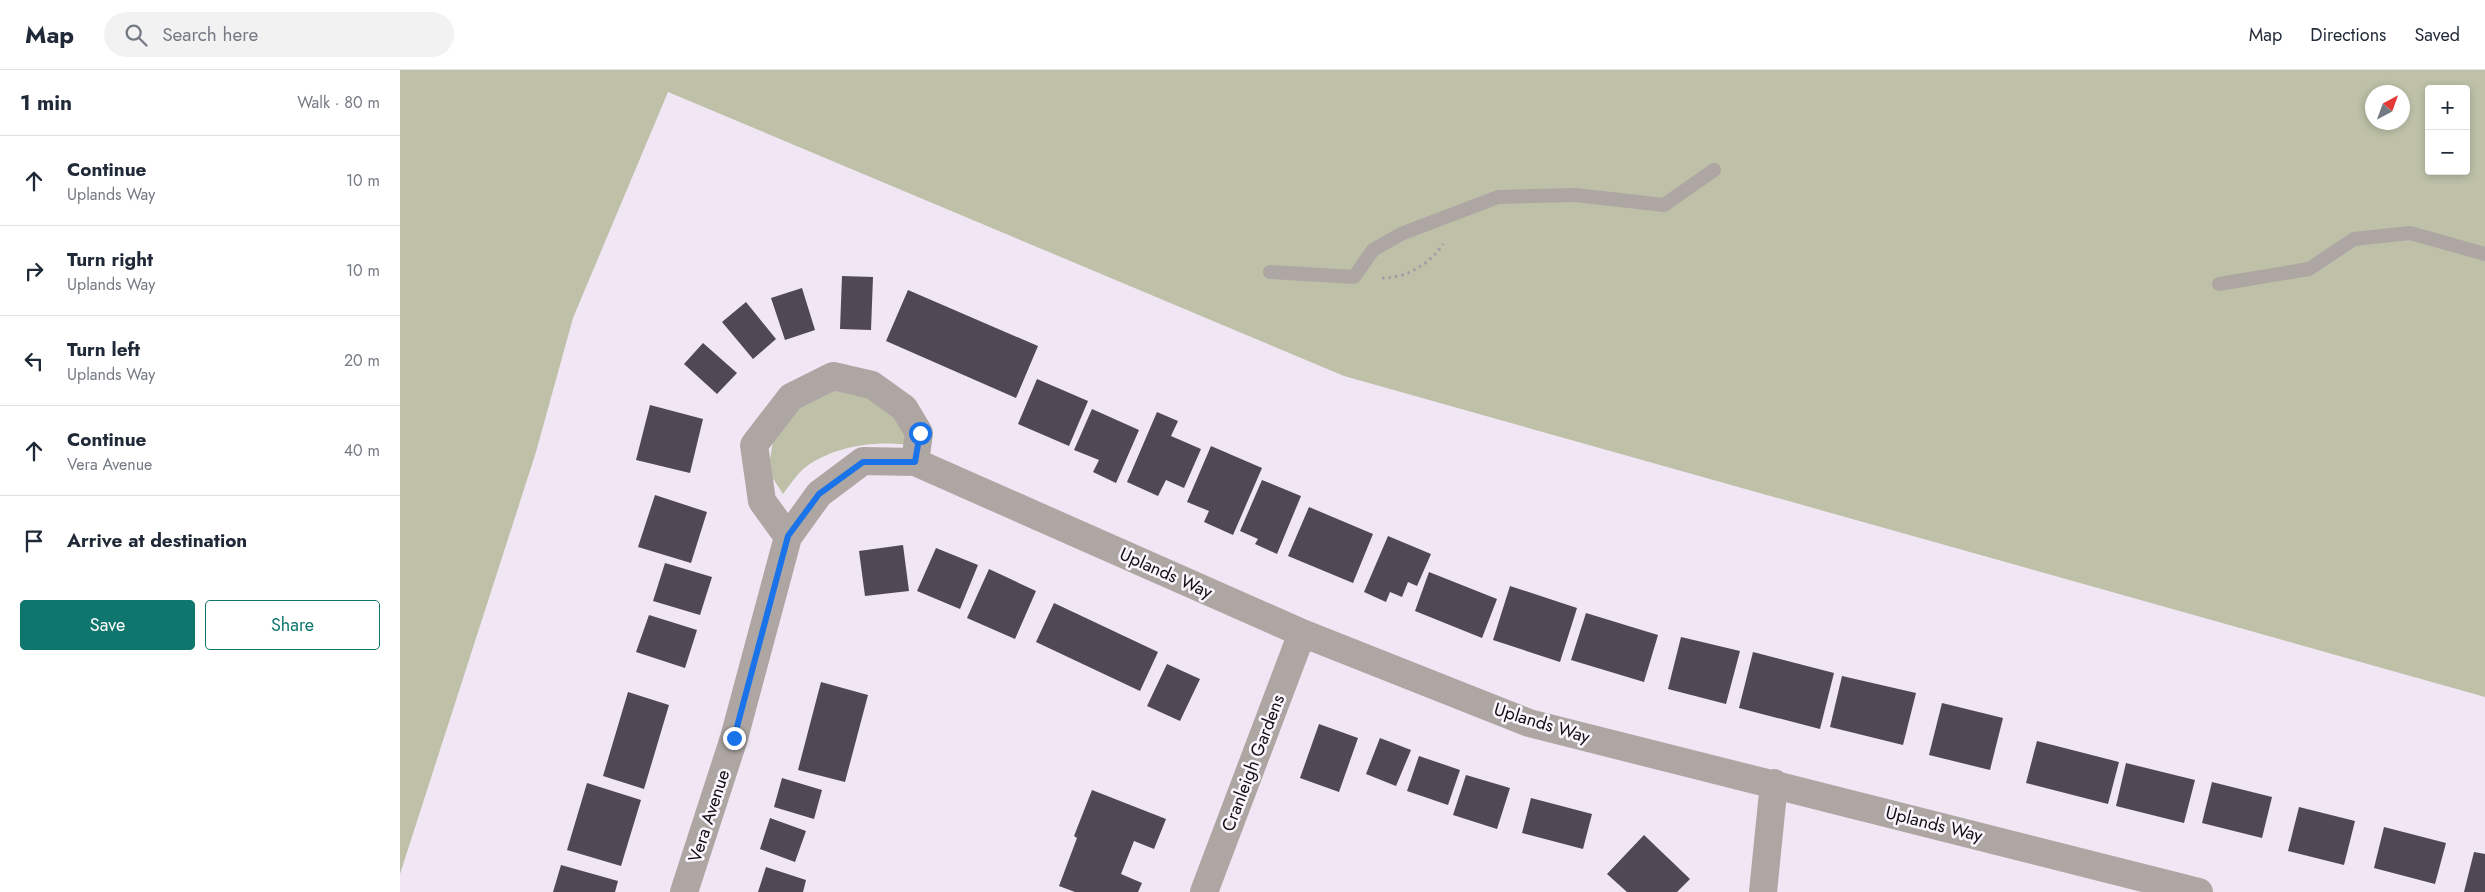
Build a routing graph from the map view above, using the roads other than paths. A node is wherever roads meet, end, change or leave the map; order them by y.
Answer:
1 (1714, 170) dead end
2 (2485, 254) edge
3 (1270, 272) dead end
4 (2219, 284) dead end
5 (915, 462) junction
6 (788, 536) junction
7 (1302, 633) junction
8 (1774, 783) junction
9 (684, 892) edge
10 (1204, 892) edge
11 (1763, 892) edge
12 (2199, 892) edge

1 - 3 lane
2 - 4 lane
5 - 6 street, Uplands Way
5 - 6 street
5 - 7 street, Uplands Way
6 - 9 street, Vera Avenue
7 - 8 street, Uplands Way
7 - 10 street, Cranleigh Gardens
8 - 11 street
8 - 12 street, Uplands Way

